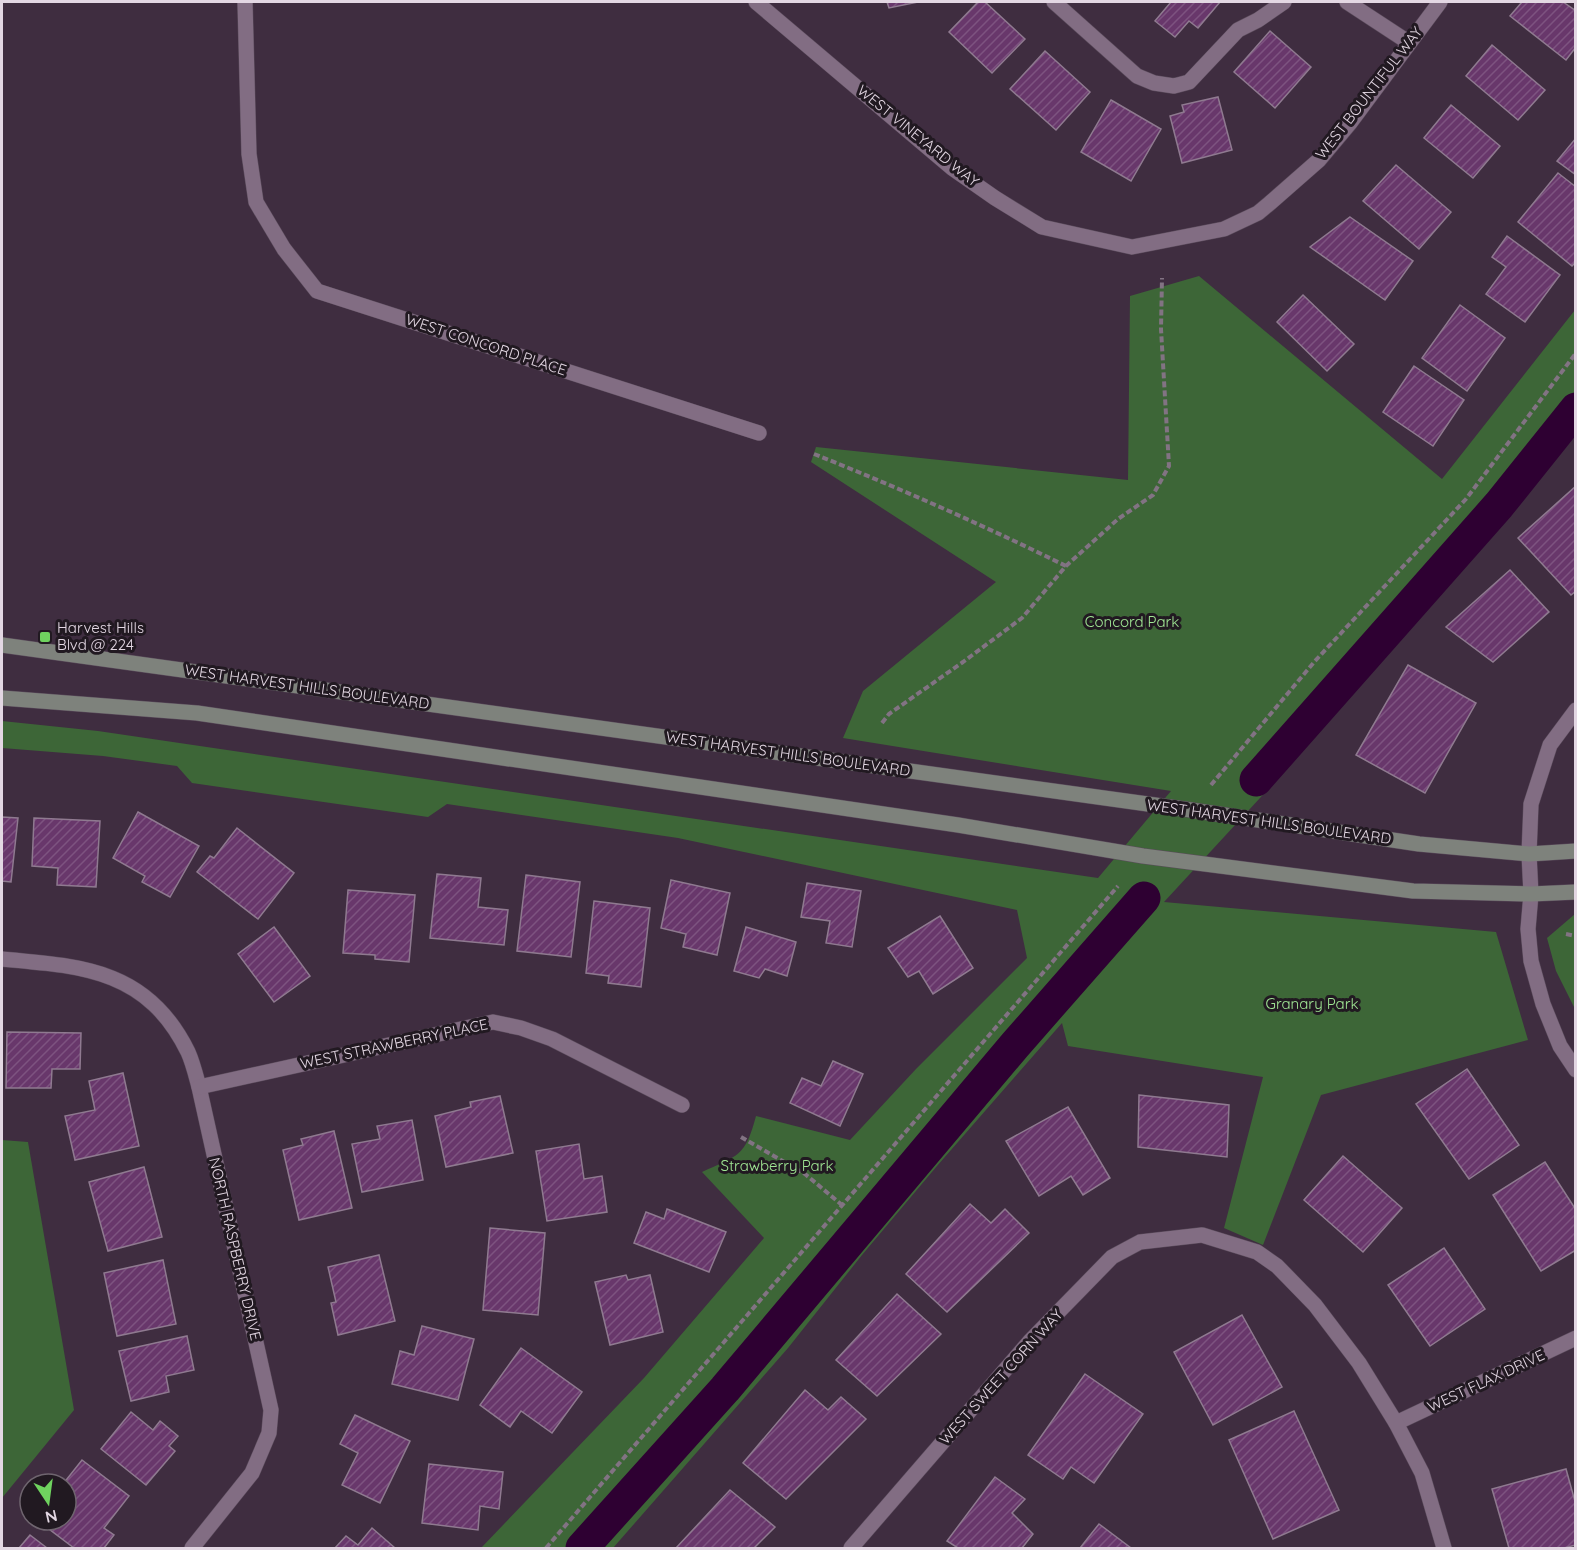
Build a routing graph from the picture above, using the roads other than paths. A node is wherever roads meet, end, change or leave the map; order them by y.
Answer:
1 (245, 2) edge
2 (756, 2) edge
3 (1054, 2) edge
4 (1284, 2) edge
5 (1347, 2) edge
6 (1440, 2) edge
7 (1408, 42) junction
8 (1132, 247) joint
9 (759, 433) dead end
10 (2, 645) edge
11 (2, 698) edge
12 (1575, 710) edge
13 (1575, 851) edge
14 (1529, 854) junction
15 (1575, 892) edge
16 (1531, 894) junction
17 (2, 958) edge
18 (1575, 1070) edge
19 (199, 1087) junction
20 (682, 1105) dead end
21 (1575, 1338) edge
22 (1396, 1423) junction
23 (192, 1548) edge
24 (851, 1548) edge
25 (1443, 1548) edge

1 - 9 street, WEST CONCORD PLACE
2 - 8 street, WEST VINEYARD WAY
3 - 4 street
5 - 7 street
6 - 7 street, WEST BOUNTIFUL WAY
7 - 8 street, WEST BOUNTIFUL WAY
10 - 14 street, WEST HARVEST HILLS BOULEVARD
11 - 16 street
12 - 14 street
13 - 14 street, WEST HARVEST HILLS BOULEVARD
14 - 16 street
15 - 16 street
16 - 18 street
17 - 19 street, NORTH RASPBERRY DRIVE
19 - 20 street, WEST STRAWBERRY PLACE
19 - 23 street, NORTH RASPBERRY DRIVE
21 - 22 street, WEST FLAX DRIVE
22 - 24 street, WEST SWEET CORN WAY
22 - 25 street, WEST SWEET CORN WAY

